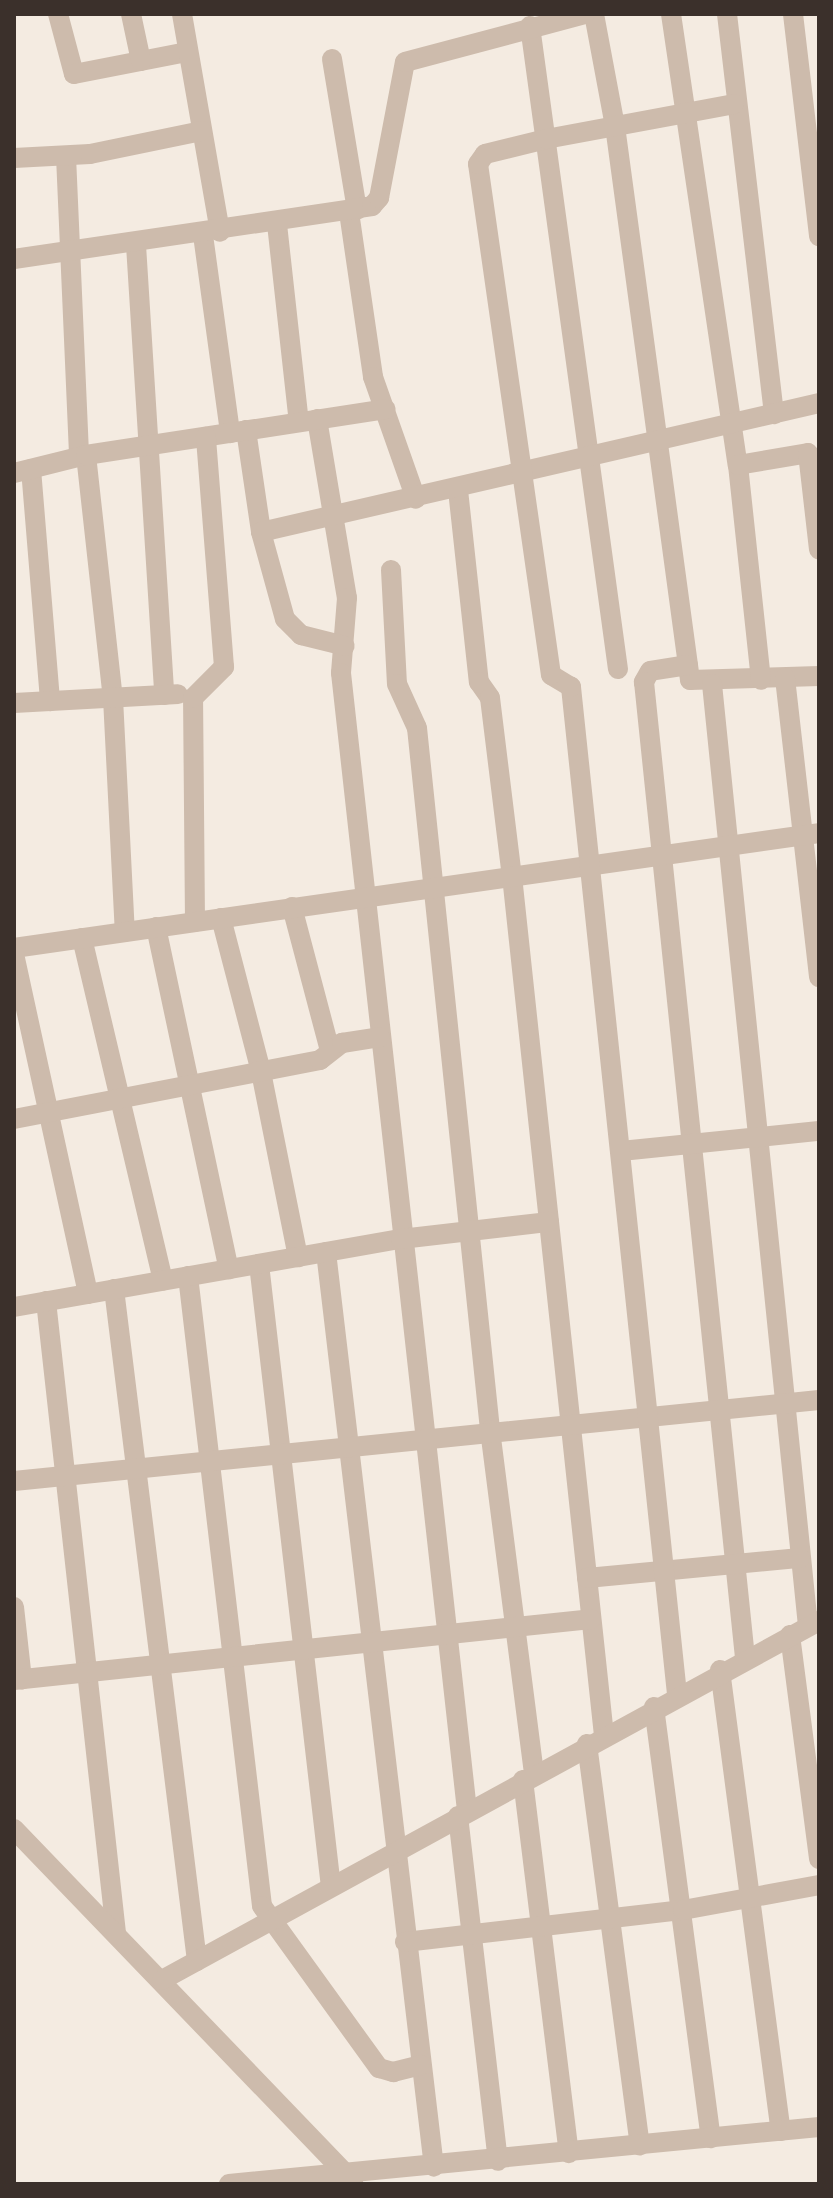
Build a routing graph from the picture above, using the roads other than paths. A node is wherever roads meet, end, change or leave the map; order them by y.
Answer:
1 (58, 14) edge
2 (131, 14) edge
3 (182, 14) edge
4 (585, 14) edge
5 (594, 14) edge
6 (671, 14) edge
7 (727, 14) edge
8 (793, 14) edge
9 (520, 23) edge
10 (187, 52) junction
11 (332, 59) dead end
12 (141, 61) junction
13 (734, 104) junction
14 (682, 113) junction
15 (615, 126) junction
16 (202, 131) junction
17 (546, 139) junction
18 (66, 156) junction
19 (14, 158) edge
20 (816, 187) edge
21 (353, 211) junction
22 (277, 224) junction
23 (212, 234) junction
24 (819, 236) edge
25 (136, 245) junction
26 (67, 253) junction
27 (14, 259) edge
28 (819, 403) edge
29 (385, 409) junction
30 (774, 414) junction
31 (308, 420) junction
32 (729, 425) junction
33 (238, 432) junction
34 (206, 437) junction
35 (660, 440) junction
36 (147, 447) junction
37 (82, 456) junction
38 (591, 456) junction
39 (738, 465) junction
40 (18, 468) edge
41 (522, 473) junction
42 (458, 490) junction
43 (416, 499) junction
44 (334, 517) junction
45 (261, 532) junction
46 (819, 549) edge
47 (391, 570) dead end
48 (345, 646) junction
49 (688, 665) junction
50 (618, 669) dead end
51 (819, 676) edge
52 (785, 678) junction
53 (761, 680) junction
54 (712, 684) junction
55 (194, 693) junction
56 (164, 695) junction
57 (113, 698) junction
58 (50, 701) junction
59 (14, 703) edge
60 (812, 834) edge
61 (732, 845) junction
62 (663, 854) junction
63 (592, 864) junction
64 (512, 876) junction
65 (430, 887) junction
66 (365, 897) junction
67 (292, 907) junction
68 (221, 918) junction
69 (195, 922) junction
70 (156, 927) junction
71 (125, 932) junction
72 (82, 938) junction
73 (14, 951) edge
74 (819, 977) edge
75 (380, 1037) junction
76 (330, 1051) junction
77 (261, 1072) junction
78 (192, 1085) junction
79 (119, 1099) junction
80 (49, 1113) junction
81 (14, 1119) edge
82 (819, 1131) edge
83 (759, 1139) junction
84 (691, 1145) junction
85 (621, 1151) junction
86 (549, 1222) junction
87 (469, 1232) junction
88 (401, 1239) junction
89 (326, 1252) junction
90 (298, 1257) junction
91 (259, 1264) junction
92 (229, 1269) junction
93 (188, 1276) junction
94 (163, 1281) junction
95 (114, 1289) junction
96 (88, 1294) junction
97 (15, 1300) edge
98 (46, 1301) junction
99 (819, 1400) edge
100 (783, 1403) junction
101 (715, 1409) junction
102 (644, 1414) junction
103 (570, 1421) junction
104 (490, 1430) junction
105 (421, 1437) junction
106 (351, 1445) junction
107 (279, 1452) junction
108 (211, 1460) junction
109 (137, 1468) junction
110 (67, 1475) junction
111 (14, 1481) edge
112 (800, 1558) junction
113 (734, 1565) junction
114 (663, 1572) junction
115 (587, 1578) junction
116 (14, 1607) edge
117 (591, 1619) junction
118 (516, 1626) junction
119 (806, 1627) edge
120 (446, 1637) junction
121 (372, 1645) junction
122 (302, 1653) junction
123 (745, 1658) junction
124 (233, 1661) junction
125 (161, 1666) junction
126 (720, 1670) junction
127 (88, 1673) junction
128 (18, 1680) edge
129 (677, 1694) junction
130 (654, 1707) junction
131 (596, 1740) junction
132 (529, 1777) junction
133 (463, 1813) junction
134 (14, 1829) edge
135 (394, 1852) junction
136 (819, 1859) edge
137 (819, 1885) edge
138 (331, 1887) junction
139 (755, 1897) junction
140 (683, 1910) junction
141 (615, 1918) junction
142 (270, 1920) junction
143 (542, 1926) junction
144 (116, 1933) junction
145 (474, 1934) junction
146 (405, 1942) junction
147 (197, 1961) junction
148 (162, 1980) junction
149 (421, 2065) junction
150 (819, 2127) edge
151 (781, 2131) junction
152 (711, 2138) junction
153 (640, 2146) junction
154 (569, 2153) junction
155 (498, 2161) junction
156 (434, 2167) junction
157 (352, 2180) edge
158 (229, 2184) edge

1 - 12 street
2 - 12 street
3 - 10 street
4 - 9 street
5 - 15 street
6 - 14 street
7 - 13 street
8 - 20 street
9 - 17 street
9 - 21 street
10 - 12 street
10 - 16 street
11 - 21 street
13 - 14 street
13 - 30 street
14 - 15 street
14 - 32 street
15 - 17 street
15 - 35 street
16 - 18 street
16 - 23 street
17 - 38 street
17 - 41 street
18 - 19 street
18 - 26 street
20 - 24 street
21 - 22 street
21 - 29 street
22 - 23 street
22 - 31 street
23 - 25 street
23 - 33 street
25 - 26 street
25 - 36 street
26 - 27 street
26 - 37 street
28 - 30 street
29 - 31 street
29 - 43 street
30 - 32 street
31 - 33 street
31 - 44 street
32 - 35 street
32 - 39 street
33 - 34 street
33 - 45 street
34 - 36 street
34 - 55 street
35 - 38 street
35 - 49 street
36 - 37 street
36 - 56 street
37 - 40 street
37 - 57 street
38 - 41 street
38 - 50 street
39 - 46 street
39 - 53 street
40 - 58 street
41 - 42 street
41 - 63 street
42 - 43 street
42 - 64 street
43 - 44 street
44 - 45 street
44 - 48 street
45 - 48 street
47 - 65 street
48 - 66 street
49 - 54 street
49 - 62 street
51 - 52 street
52 - 53 street
52 - 60 street
53 - 54 street
54 - 61 street
55 - 56 street
55 - 69 street
56 - 57 street
57 - 58 street
57 - 71 street
58 - 59 street
60 - 61 street
60 - 74 street
61 - 62 street
61 - 83 street
62 - 63 street
62 - 84 street
63 - 64 street
63 - 85 street
64 - 65 street
64 - 86 street
65 - 66 street
65 - 87 street
66 - 67 street
66 - 75 street
67 - 68 street
67 - 76 street
68 - 69 street
68 - 77 street
69 - 70 street
70 - 71 street
70 - 78 street
71 - 72 street
72 - 73 street
72 - 79 street
73 - 80 street
75 - 76 street
75 - 88 street
76 - 77 street
77 - 78 street
77 - 90 street
78 - 79 street
78 - 92 street
79 - 80 street
79 - 94 street
80 - 81 street
80 - 96 street
82 - 83 street
83 - 84 street
83 - 100 street
84 - 85 street
84 - 101 street
85 - 102 street
86 - 87 street
86 - 103 street
87 - 88 street
87 - 104 street
88 - 89 street
88 - 105 street
89 - 90 street
89 - 106 street
90 - 91 street
91 - 92 street
91 - 107 street
92 - 93 street
93 - 94 street
93 - 108 street
94 - 95 street
95 - 96 street
95 - 109 street
96 - 98 street
97 - 98 street
98 - 110 street
99 - 100 street
100 - 101 street
100 - 112 street
101 - 102 street
101 - 113 street
102 - 103 street
102 - 114 street
103 - 104 street
103 - 115 street
104 - 105 street
104 - 118 street
105 - 106 street
105 - 120 street
106 - 107 street
106 - 121 street
107 - 108 street
107 - 122 street
108 - 109 street
108 - 124 street
109 - 110 street
109 - 125 street
110 - 111 street
110 - 127 street
112 - 113 street
112 - 119 street
113 - 114 street
113 - 123 street
114 - 115 street
114 - 129 street
115 - 117 street
116 - 128 street
117 - 118 street
117 - 131 street
118 - 120 street
118 - 132 street
119 - 123 street
119 - 136 street
120 - 121 street
120 - 133 street
121 - 122 street
121 - 135 street
122 - 124 street
122 - 138 street
123 - 126 street
124 - 125 street
124 - 142 street
125 - 127 street
125 - 147 street
126 - 129 street
126 - 139 street
127 - 128 street
127 - 144 street
129 - 130 street
130 - 131 street
130 - 140 street
131 - 132 street
131 - 141 street
132 - 133 street
132 - 143 street
133 - 135 street
133 - 145 street
134 - 144 street
135 - 138 street
135 - 146 street
137 - 139 street
138 - 142 street
139 - 140 street
139 - 151 street
140 - 141 street
140 - 152 street
141 - 143 street
141 - 153 street
142 - 147 street
142 - 149 street
143 - 145 street
143 - 154 street
144 - 148 street
145 - 146 street
145 - 155 street
146 - 149 street
147 - 148 street
148 - 157 street
149 - 156 street
150 - 151 street
151 - 152 street
152 - 153 street
153 - 154 street
154 - 155 street
155 - 156 street
156 - 157 street
157 - 158 street

